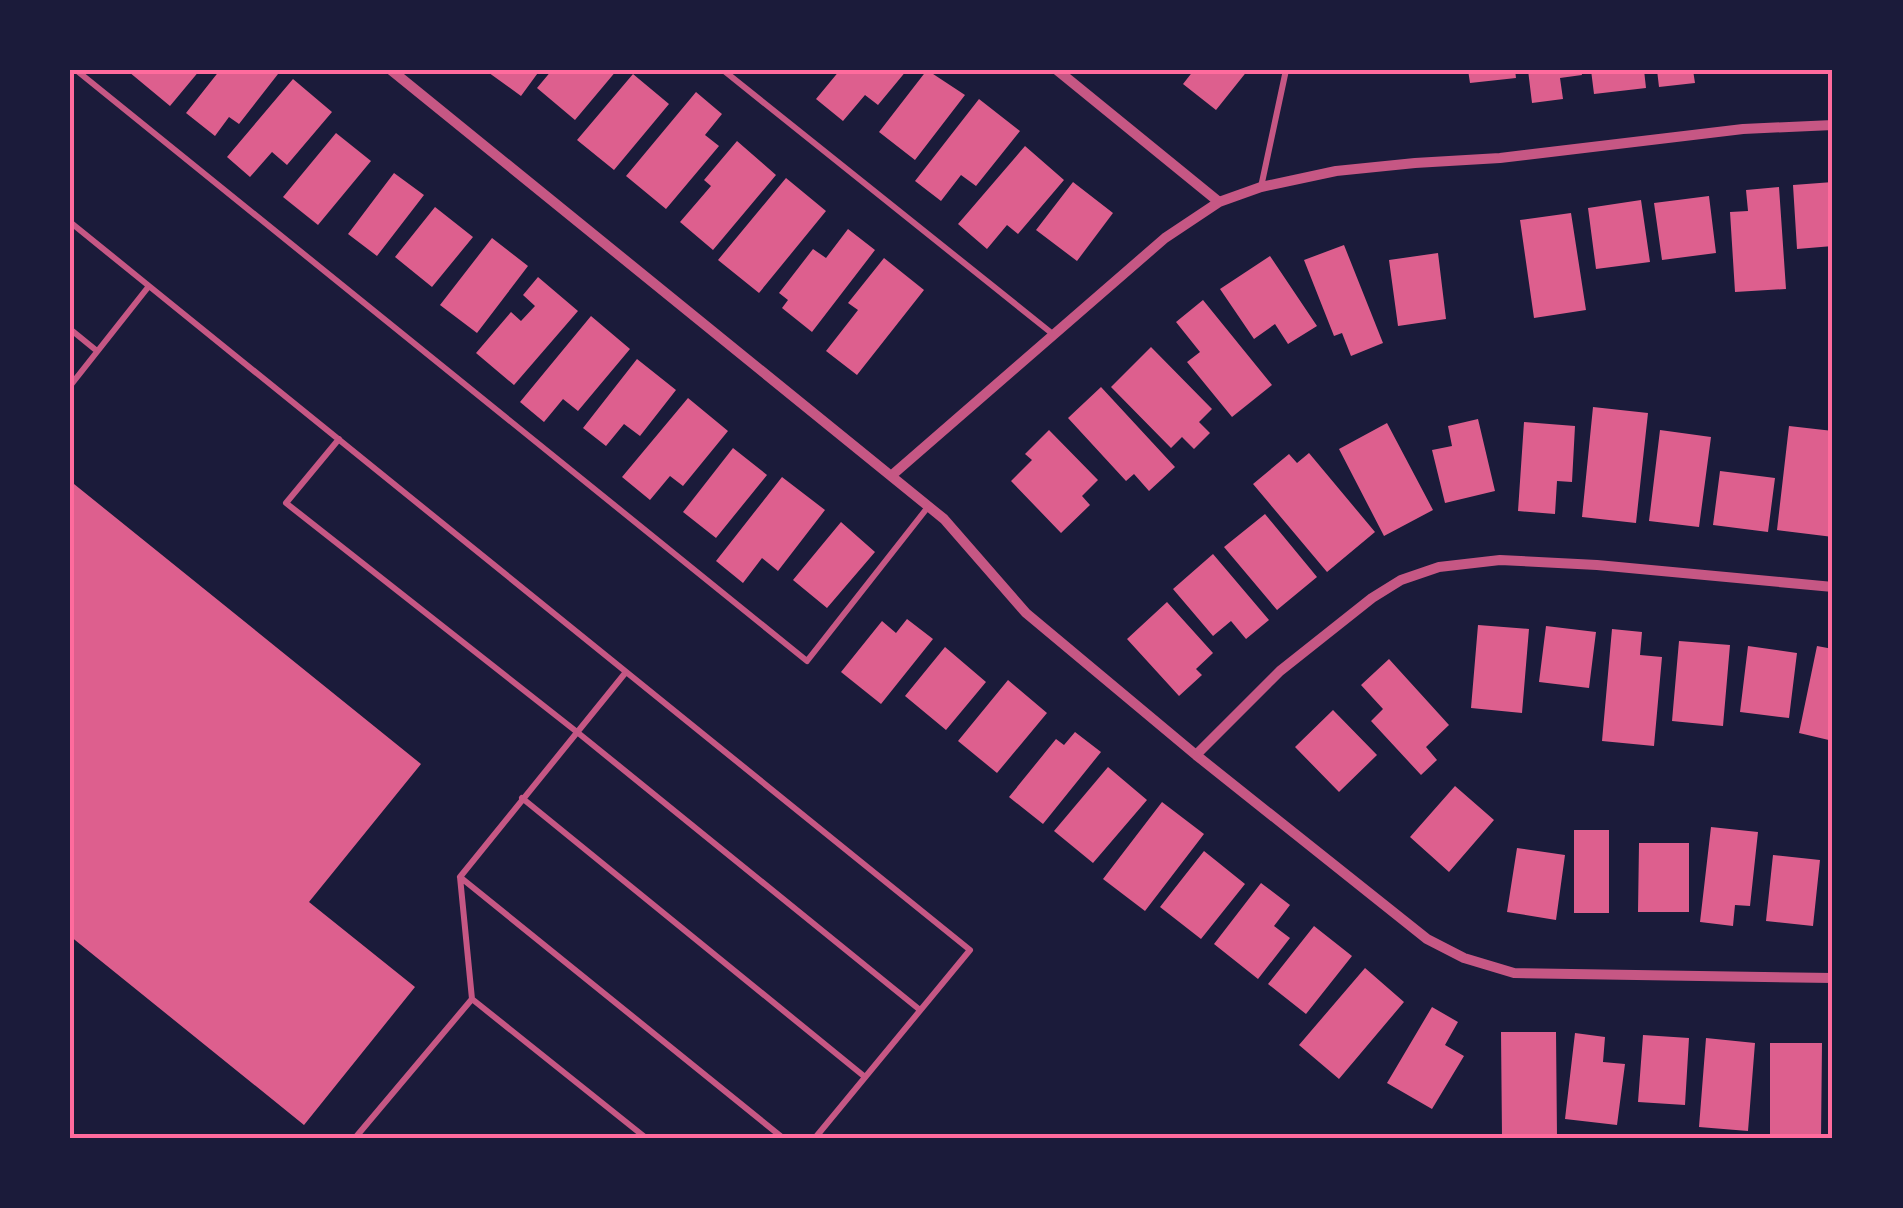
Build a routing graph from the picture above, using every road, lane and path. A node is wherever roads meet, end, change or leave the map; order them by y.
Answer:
1 (76, 70) edge
2 (391, 70) edge
3 (724, 70) edge
4 (1057, 70) edge
5 (1286, 70) edge
6 (1833, 125) edge
7 (1260, 187) junction
8 (1219, 202) junction
9 (70, 222) edge
10 (149, 286) junction
11 (70, 330) edge
12 (1054, 335) junction
13 (97, 351) junction
14 (70, 386) edge
15 (338, 439) junction
16 (891, 476) junction
17 (928, 506) junction
18 (1833, 586) edge
19 (626, 672) junction
20 (577, 732) junction
21 (1196, 755) junction
22 (522, 798) junction
23 (460, 877) junction
24 (1833, 978) edge
25 (472, 999) junction
26 (920, 1010) junction
27 (865, 1078) junction
28 (356, 1138) edge
29 (646, 1138) edge
30 (783, 1138) edge
31 (815, 1138) edge

1 - 17 lane
2 - 16 street
3 - 12 lane
4 - 8 street
5 - 7 lane
6 - 7 street
7 - 8 street
8 - 12 street
9 - 10 lane
10 - 13 lane
10 - 15 lane
11 - 13 lane
12 - 16 street
13 - 14 lane
15 - 19 lane
15 - 20 lane
16 - 17 street
17 - 21 street
18 - 21 street
19 - 20 lane
19 - 26 lane
20 - 22 lane
20 - 26 lane
21 - 24 street
22 - 23 lane
22 - 27 lane
23 - 25 lane
23 - 30 lane
25 - 28 lane
25 - 29 lane
26 - 27 lane
27 - 31 lane

